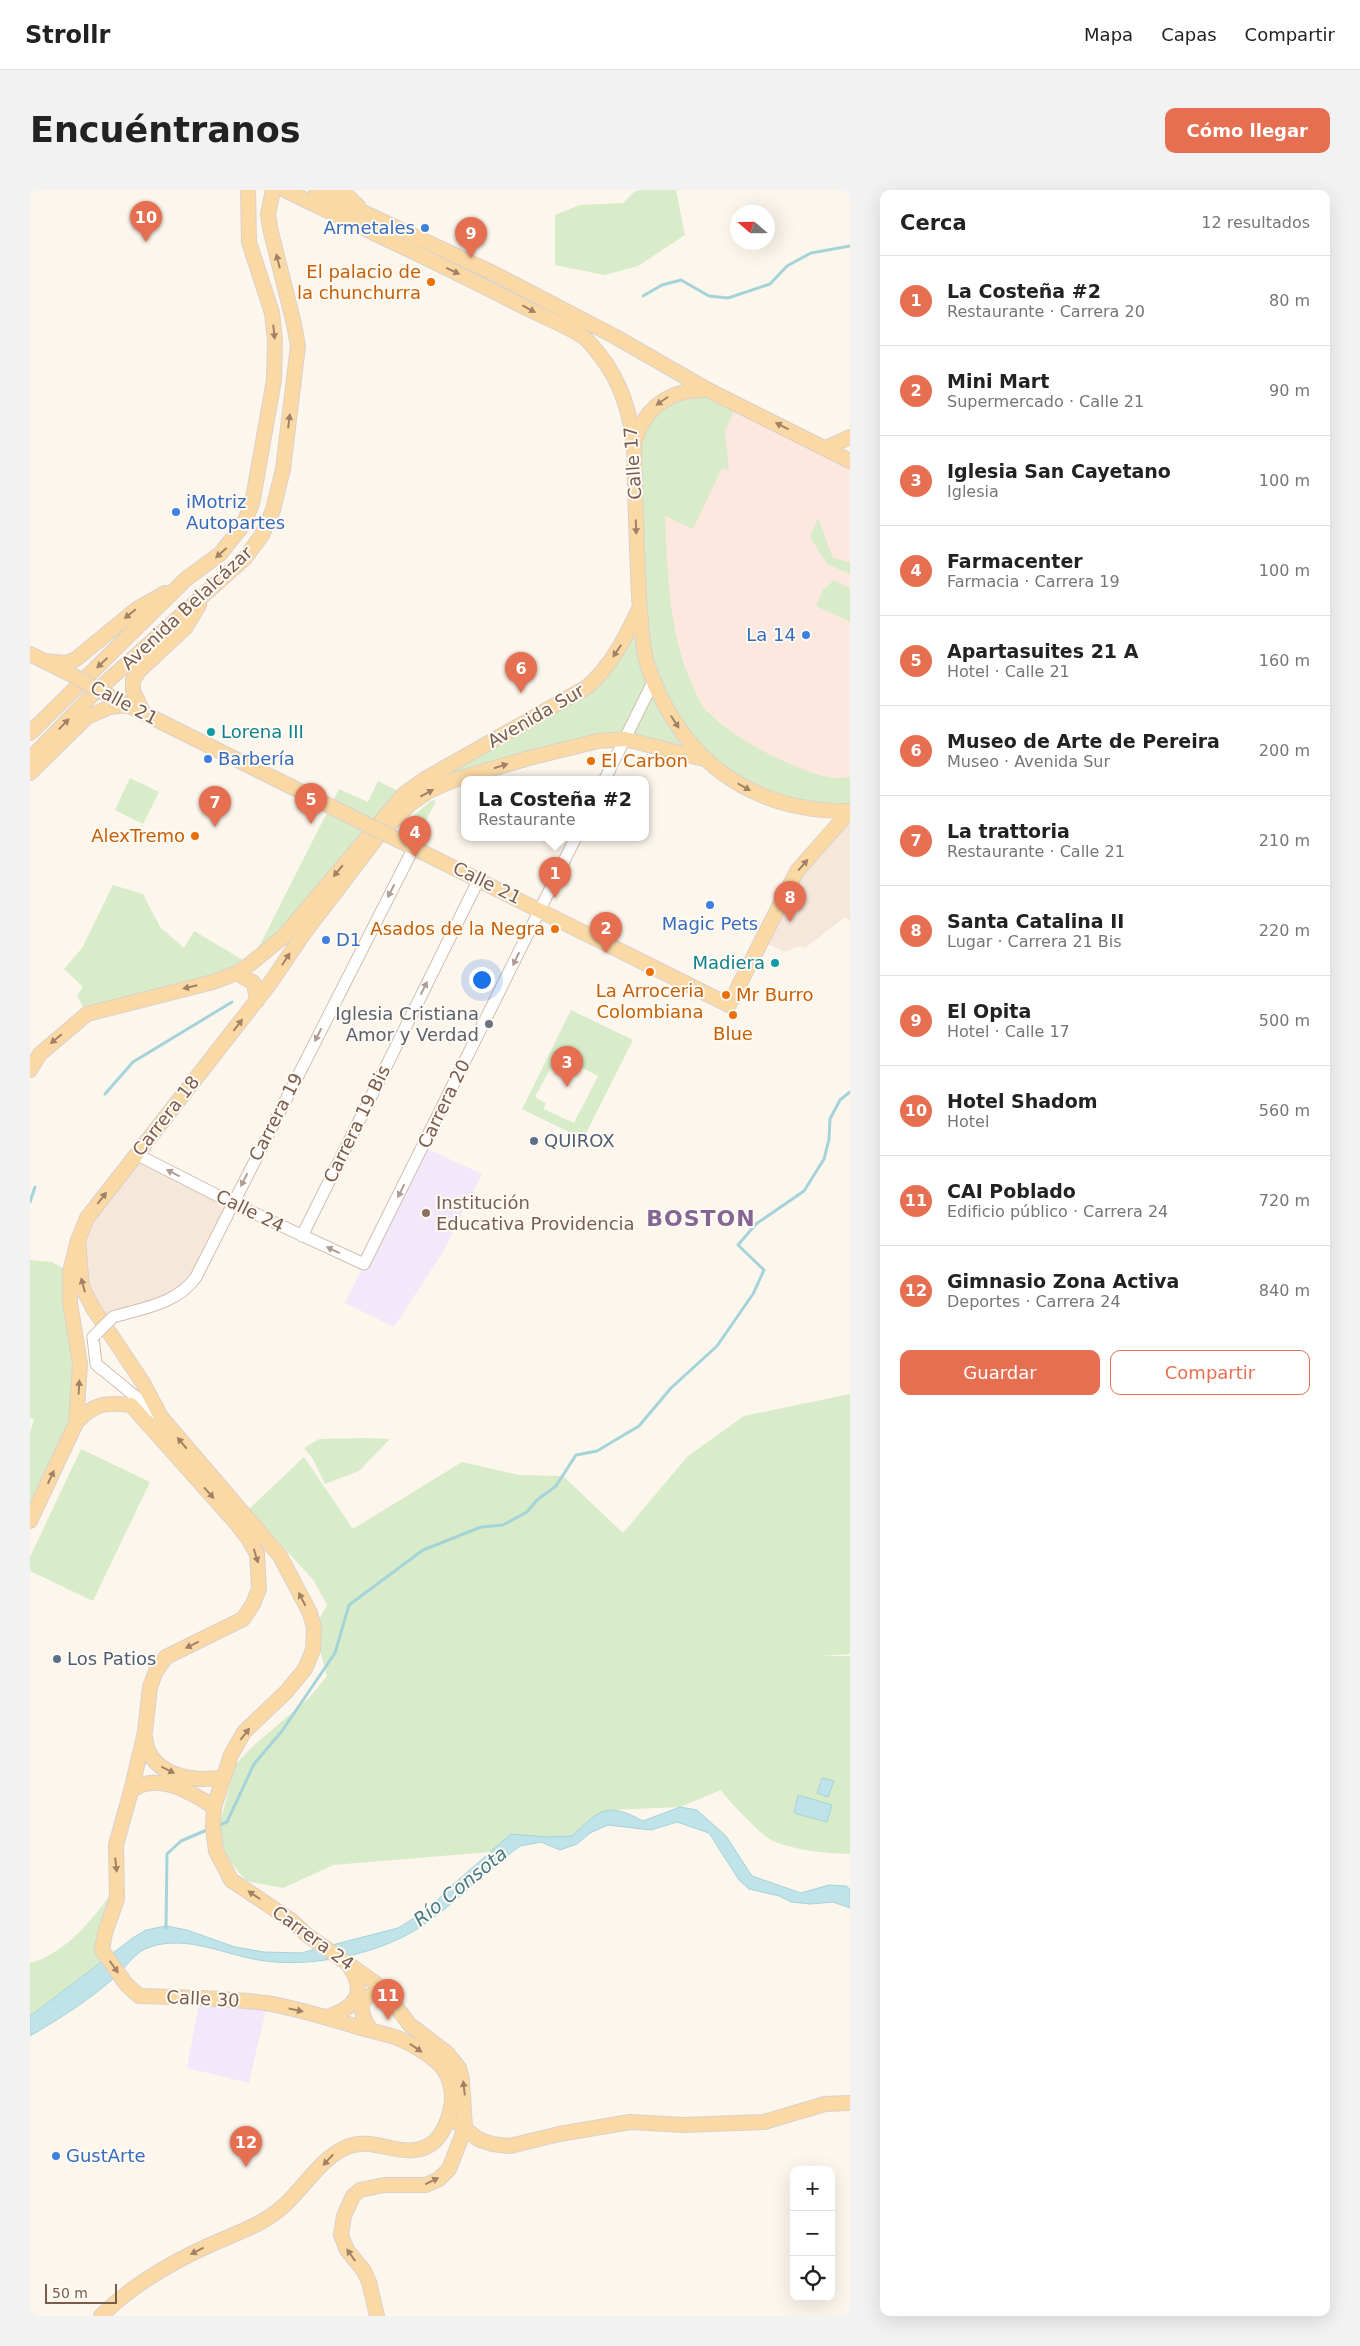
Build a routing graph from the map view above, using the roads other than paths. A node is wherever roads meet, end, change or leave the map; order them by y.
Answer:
1 (237, 190) edge
2 (248, 190) edge
3 (273, 190) edge
4 (316, 190) edge
5 (341, 190) edge
6 (290, 193) edge
7 (365, 214) junction
8 (249, 242) junction
9 (708, 390) junction
10 (850, 437) edge
11 (634, 443) junction
12 (826, 448) junction
13 (850, 461) edge
14 (186, 579) junction
15 (207, 592) junction
16 (640, 608) junction
17 (30, 654) edge
18 (44, 661) junction
19 (653, 682) junction
20 (121, 702) junction
21 (144, 714) junction
22 (30, 733) edge
23 (625, 739) junction
24 (30, 759) edge
25 (704, 759) junction
26 (30, 773) edge
27 (468, 776) edge
28 (606, 776) edge
29 (461, 778) edge
30 (454, 780) joint
31 (850, 811) edge
32 (574, 841) edge
33 (414, 847) junction
34 (479, 879) junction
35 (540, 910) junction
36 (237, 974) junction
37 (256, 1001) junction
38 (30, 1070) edge
39 (136, 1154) junction
40 (232, 1203) junction
41 (302, 1236) junction
42 (78, 1240) junction
43 (364, 1264) joint
44 (96, 1364) junction
45 (131, 1405) junction
46 (161, 1417) junction
47 (76, 1423) junction
48 (30, 1522) edge
49 (145, 1732) junction
50 (224, 1777) junction
51 (131, 1791) junction
52 (214, 1807) junction
53 (349, 1965) junction
54 (389, 1995) junction
55 (326, 2017) junction
56 (371, 2030) junction
57 (850, 2103) edge
58 (452, 2108) junction
59 (465, 2128) junction
60 (101, 2316) edge
61 (377, 2316) edge

1 - 8 main road
2 - 8 main road, Avenida Belalcázar
15 -> 3 main road, Avenida Belalcázar
4 - 7 main road
5 - 7 main road
6 -> 11 main road, Calle 17
7 - 9 main road
8 -> 14 main road, Avenida Belalcázar
9 -> 11 main road
12 -> 9 main road
10 - 12 main road
11 -> 16 main road, Calle 17
12 - 13 main road
14 -> 18 main road
14 -> 22 main road, Avenida Belalcázar
15 - 21 main road
24 -> 15 main road, Avenida Belalcázar
16 - 19 main road, Calle 17
16 -> 36 main road, Avenida Sur
17 - 18 main road, Calle 21
18 - 20 main road, Calle 21, bridge
19 - 23 street
19 -> 25 main road, Calle 17
20 - 21 main road, Calle 21
20 - 26 main road
21 - 33 main road, Calle 21, bridge
23 - 25 main road, Avenida Sur
27 -> 23 main road, Avenida Sur
23 - 28 street
25 -> 31 main road, Calle 17
30 -> 29 main road, Avenida Sur
37 -> 30 main road, Carrera 18
35 -> 31 main road, Calle 21
32 - 35 street, Carrera 20
33 - 34 main road, Calle 21
33 -> 40 street, Carrera 19
34 - 35 main road, Calle 21
41 -> 34 street, Carrera 19 Bis
35 -> 43 street, Carrera 20
36 - 37 main road
36 -> 38 main road
39 -> 37 main road, Carrera 18
40 -> 39 street, Calle 24
42 -> 39 main road, Carrera 18
40 - 41 street, Calle 24
40 - 44 street, Carrera 19, bridge
43 -> 41 street, Calle 24
46 -> 42 main road, Carrera 24
47 -> 42 main road, Carrera 18
44 - 45 street
44 - 46 street
45 - 47 main road
45 -> 49 main road
50 -> 46 main road, Carrera 24
48 -> 47 main road, Carrera 18
49 -> 50 main road
49 - 51 main road
50 - 52 main road, Carrera 24
51 - 52 main road
51 -> 55 main road, Calle 30
53 -> 52 main road, Carrera 24
53 - 54 main road, Carrera 24
53 - 55 main road
54 - 56 main road
59 -> 54 main road, Carrera 24
55 - 56 main road
56 -> 58 main road
57 - 59 main road
58 - 59 main road
58 -> 60 main road
61 -> 59 main road, Carrera 24

